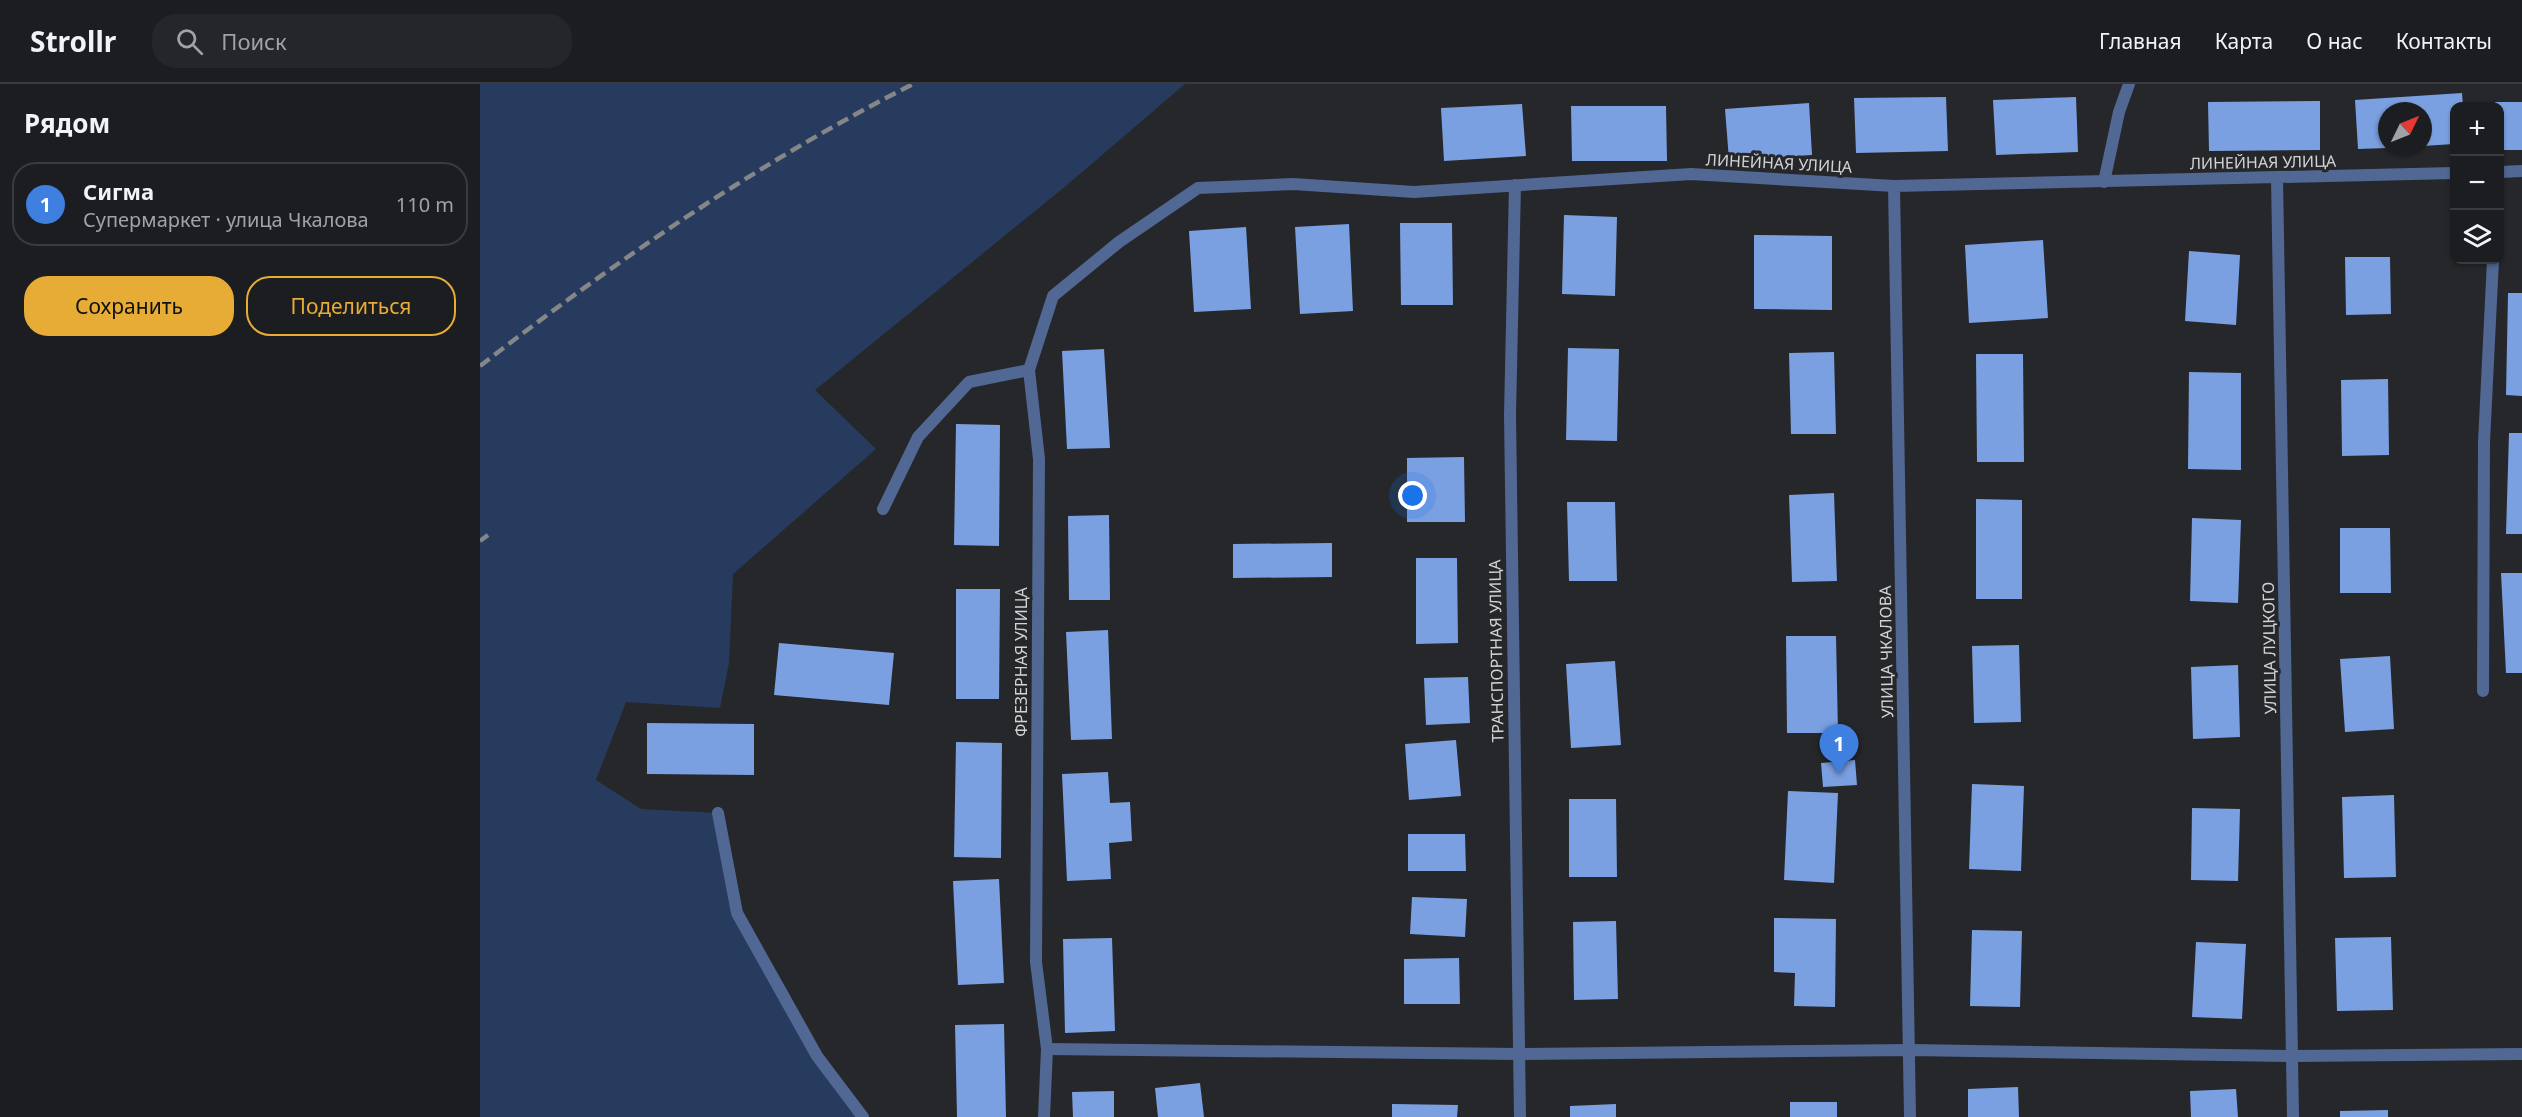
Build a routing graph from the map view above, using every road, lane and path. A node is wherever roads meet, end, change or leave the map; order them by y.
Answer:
1 (2129, 84) edge
2 (2522, 171) edge
3 (2504, 172) edge
4 (2450, 173) edge
5 (2277, 178) junction
6 (2104, 182) junction
7 (1515, 185) junction
8 (1894, 186) junction
9 (1119, 242) joint
10 (2493, 264) edge
11 (1029, 370) junction
12 (883, 509) dead end
13 (2483, 690) dead end
14 (718, 813) dead end
15 (1047, 1049) junction
16 (1911, 1050) junction
17 (1519, 1054) junction
18 (2522, 1054) edge
19 (2294, 1056) junction
20 (863, 1117) edge
21 (1044, 1117) edge
22 (1520, 1117) edge
23 (1910, 1117) edge
24 (2293, 1117) edge

1 - 6 street
2 - 3 street
4 - 5 street, ЛИНЕЙНАЯ УЛИЦА
5 - 6 street, ЛИНЕЙНАЯ УЛИЦА
5 - 19 street, УЛИЦА ЛУЦКОГО
6 - 8 street, ЛИНЕЙНАЯ УЛИЦА
7 - 8 street, ЛИНЕЙНАЯ УЛИЦА
7 - 9 street, ЛИНЕЙНАЯ УЛИЦА
7 - 17 street, ТРАНСПОРТНАЯ УЛИЦА
8 - 16 street, УЛИЦА ЧКАЛОВА
9 - 11 street, ФРЕЗЕРНАЯ УЛИЦА
10 - 13 street
11 - 12 street
11 - 15 street, ФРЕЗЕРНАЯ УЛИЦА
14 - 20 street
15 - 17 street
15 - 21 street, ФРЕЗЕРНАЯ УЛИЦА
16 - 17 street
16 - 19 street
16 - 23 street, УЛИЦА ЧКАЛОВА
17 - 22 street, ТРАНСПОРТНАЯ УЛИЦА
18 - 19 street
19 - 24 street, УЛИЦА ЛУЦКОГО

